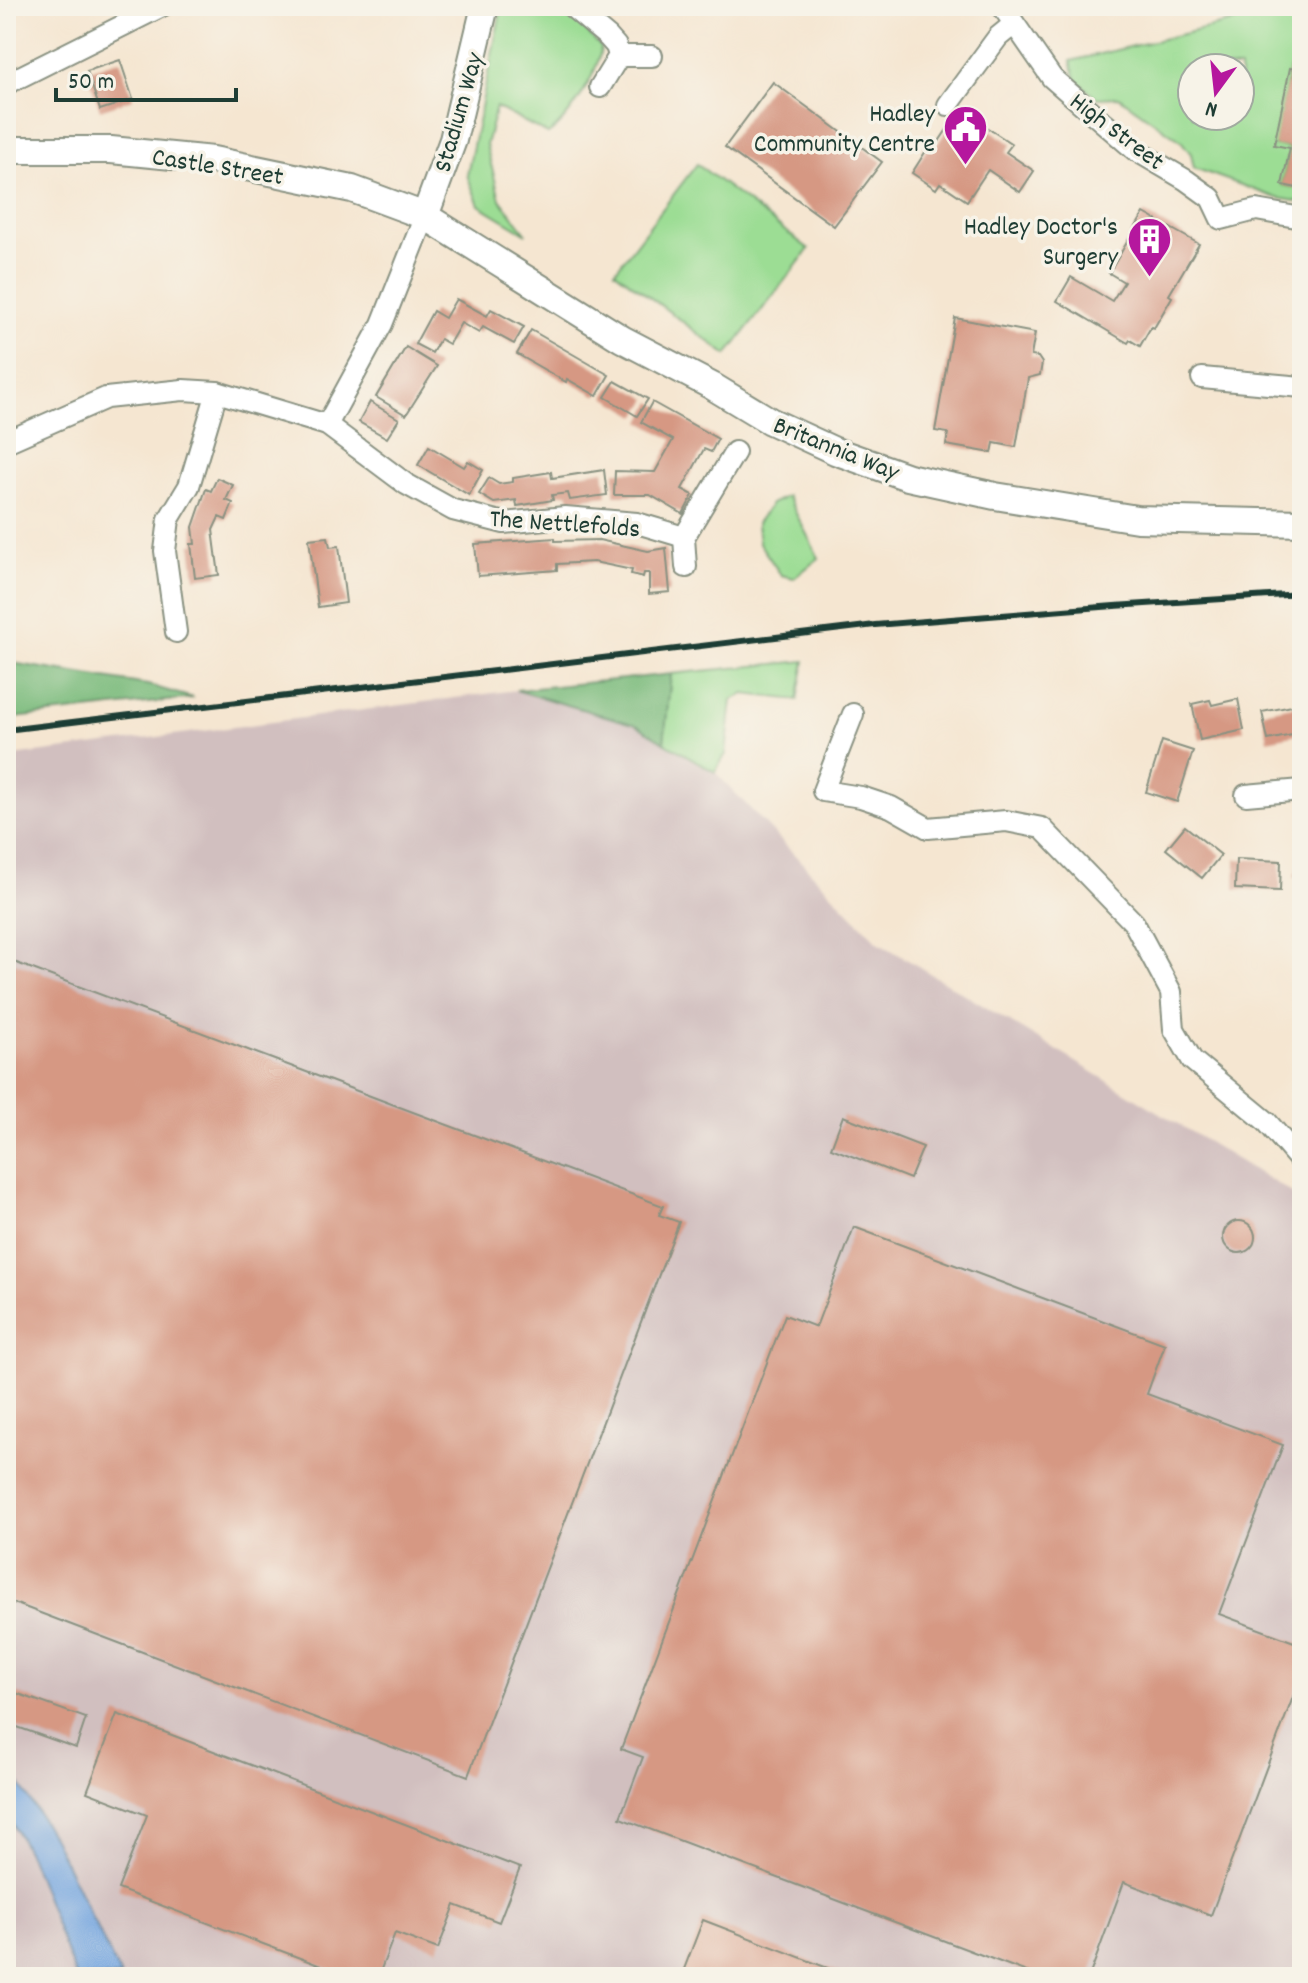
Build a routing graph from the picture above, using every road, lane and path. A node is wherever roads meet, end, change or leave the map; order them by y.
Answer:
1 (162, 6) edge
2 (485, 6) edge
3 (571, 6) edge
4 (1002, 6) edge
5 (1014, 24) junction
6 (619, 56) junction
7 (652, 56) dead end
8 (6, 84) edge
9 (600, 87) dead end
10 (948, 105) dead end
11 (6, 150) edge
12 (425, 216) junction
13 (1302, 218) edge
14 (1202, 378) dead end
15 (1302, 387) edge
16 (217, 392) junction
17 (327, 425) junction
18 (6, 442) edge
19 (735, 452) dead end
20 (1302, 523) edge
21 (684, 537) junction
22 (686, 567) dead end
23 (176, 632) dead end
24 (853, 714) dead end
25 (1302, 790) edge
26 (1246, 795) dead end
27 (1302, 1163) edge

1 - 8 street
2 - 12 street, Stadium Way
3 - 6 street
4 - 5 street, High Street
5 - 10 street
5 - 13 street, High Street
6 - 7 street
6 - 9 street
11 - 12 street, Castle Street
12 - 17 street
12 - 20 street, Britannia Way
14 - 15 street
16 - 17 street, The Nettlefolds
16 - 18 street, The Nettlefolds
16 - 23 street
17 - 21 street, The Nettlefolds
19 - 21 street
21 - 22 street
24 - 27 street
25 - 26 street

